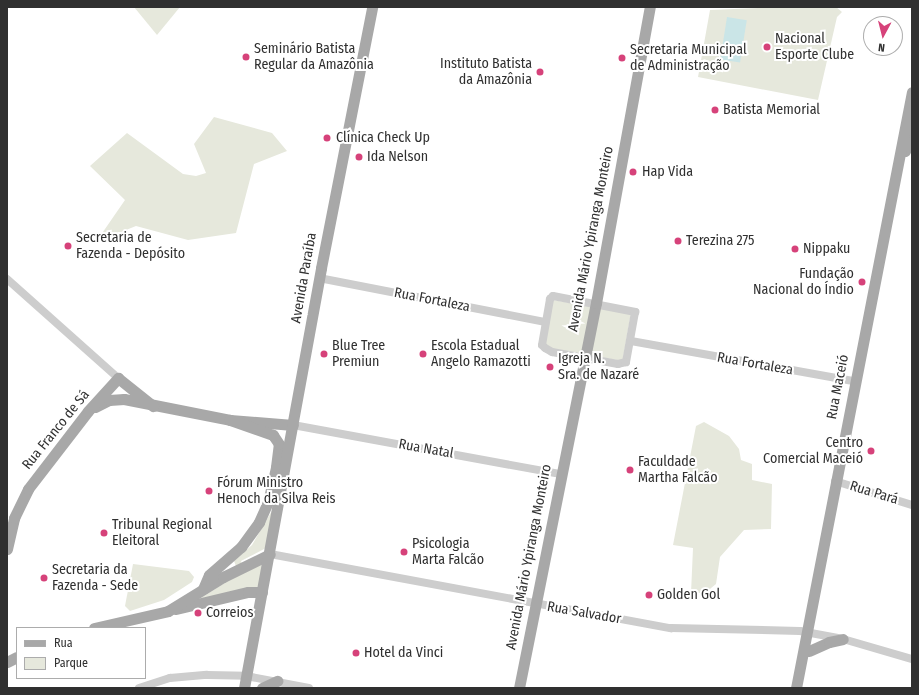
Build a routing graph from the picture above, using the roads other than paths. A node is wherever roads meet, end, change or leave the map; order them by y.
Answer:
1 (372, 7) edge
2 (650, 7) edge
3 (912, 92) edge
4 (912, 132) edge
5 (319, 278) junction
6 (7, 279) edge
7 (596, 303) junction
8 (546, 322) junction
9 (632, 341) junction
10 (583, 358) junction
11 (118, 378) junction
12 (854, 381) junction
13 (153, 406) junction
14 (88, 412) junction
15 (230, 420) junction
16 (292, 425) junction
17 (560, 474) junction
18 (838, 482) junction
19 (912, 505) edge
20 (7, 549) edge
21 (270, 554) junction
22 (203, 589) junction
23 (262, 592) junction
24 (536, 604) junction
25 (168, 611) junction
26 (98, 627) edge
27 (809, 632) junction
28 (843, 639) junction
29 (809, 651) junction
30 (16, 658) edge
31 (912, 659) edge
32 (7, 662) edge
33 (246, 676) junction
34 (277, 681) junction
35 (139, 688) edge
36 (244, 688) edge
37 (262, 688) edge
38 (309, 688) edge
39 (520, 688) edge
40 (796, 688) edge
41 (802, 688) edge

1 - 5 main road, Avenida Paraíba
2 - 7 main road, Avenida Mário Ypiranga Monteiro
3 - 12 main road, Rua Maceió
4 - 18 main road, Rua Maceió
5 - 8 street, Rua Fortaleza
5 - 16 main road, Avenida Paraíba
6 - 11 street
7 - 8 street
7 - 9 street
7 - 10 main road, Avenida Mário Ypiranga Monteiro
8 - 10 street
9 - 10 street
9 - 12 street, Rua Fortaleza
10 - 17 main road, Avenida Mário Ypiranga Monteiro
11 - 13 main road
11 - 14 main road, Rua Franco de Sá
12 - 18 main road, Rua Maceió
13 - 14 main road
13 - 15 main road
14 - 20 main road, Rua Franco de Sá
15 - 16 main road
15 - 22 main road
16 - 17 street, Rua Natal
16 - 21 main road, Avenida Paraíba
17 - 24 main road, Avenida Mário Ypiranga Monteiro
18 - 19 street, Rua Pará
18 - 27 main road, Rua Maceió
21 - 22 main road
21 - 23 main road, Avenida Paraíba
21 - 24 street, Rua Salvador
22 - 25 main road
23 - 25 main road
23 - 33 main road, Avenida Paraíba
24 - 27 street, Rua Salvador
24 - 39 main road, Avenida Mário Ypiranga Monteiro
25 - 26 main road
27 - 28 street, Rua Salvador
27 - 29 main road, Rua Maceió
27 - 40 main road, Rua Maceió
28 - 29 main road
28 - 31 street, Rua Salvador
29 - 41 main road, Rua Maceió
30 - 32 main road
33 - 34 street
33 - 35 street
33 - 36 main road, Avenida Paraíba
34 - 37 main road
34 - 38 street

